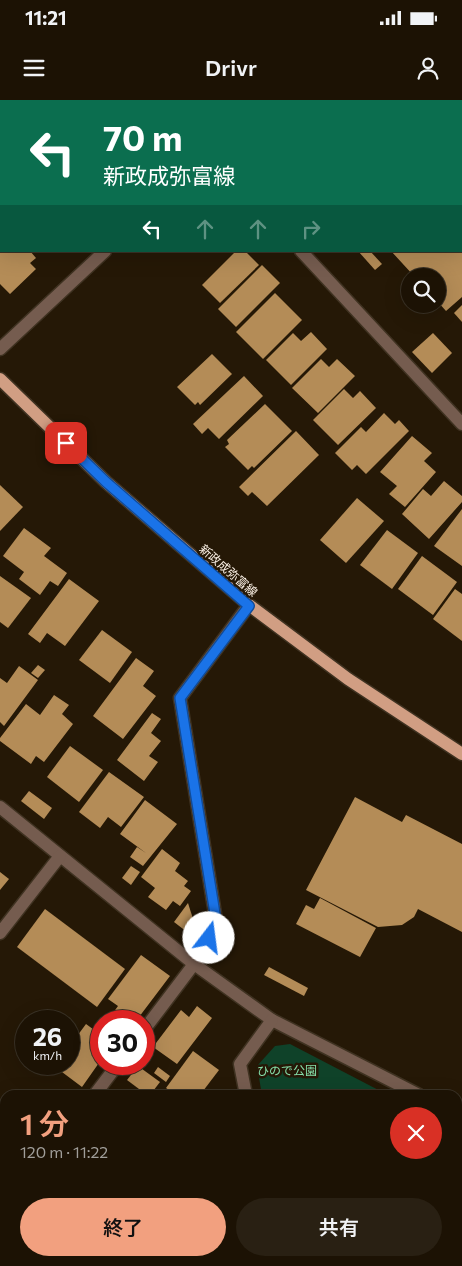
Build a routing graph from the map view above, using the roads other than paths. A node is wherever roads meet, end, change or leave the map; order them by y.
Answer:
1 (104, 252) edge
2 (302, 252) edge
3 (0, 349) edge
4 (0, 379) edge
5 (462, 424) edge
6 (249, 606) junction
7 (462, 754) edge
8 (0, 806) edge
9 (60, 856) junction
10 (0, 933) edge
11 (194, 964) junction
12 (155, 1015) edge
13 (272, 1020) junction
14 (109, 1075) edge
15 (98, 1090) edge
16 (245, 1090) edge
17 (409, 1090) edge

1 - 3 street
2 - 5 street
4 - 6 main road, 新政成弥富線
6 - 7 main road, 新政成弥富線
6 - 11 street
8 - 9 street
9 - 10 street
9 - 11 street
11 - 12 street
11 - 13 street
13 - 16 street
13 - 17 street
14 - 15 street

